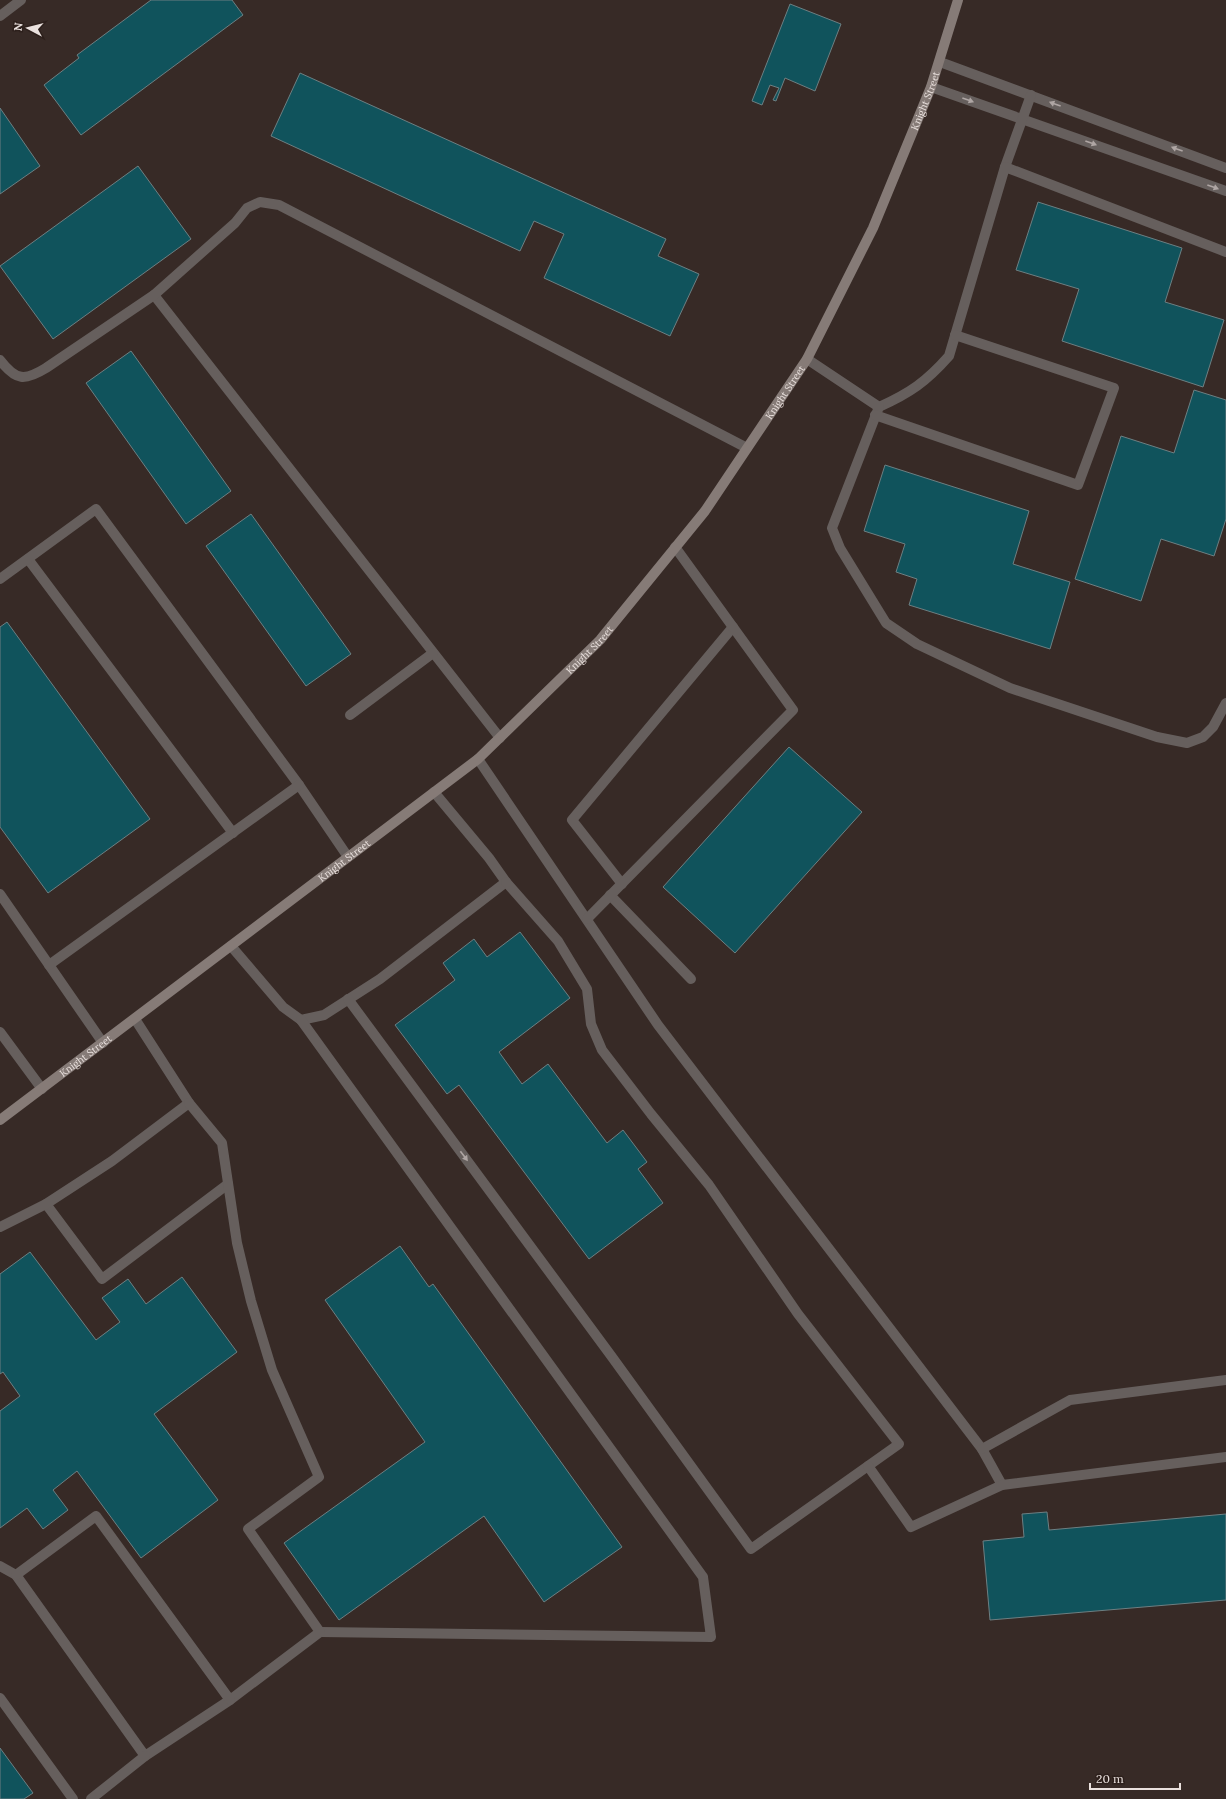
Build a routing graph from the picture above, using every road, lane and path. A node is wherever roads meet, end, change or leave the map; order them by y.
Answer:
1 (21, 0) edge
2 (958, 0) edge
3 (0, 16) edge
4 (940, 62) junction
5 (931, 87) junction
6 (1031, 95) junction
7 (1022, 119) junction
8 (1005, 167) junction
9 (1226, 168) edge
10 (1226, 191) edge
11 (1226, 252) edge
12 (154, 295) junction
13 (955, 335) junction
14 (807, 359) junction
15 (0, 360) edge
16 (877, 411) junction
17 (747, 448) junction
18 (675, 548) junction
19 (28, 559) junction
20 (0, 580) edge
21 (734, 627) junction
22 (433, 653) junction
23 (1226, 703) edge
24 (350, 715) dead end
25 (500, 738) junction
26 (478, 759) junction
27 (299, 785) junction
28 (434, 792) junction
29 (233, 833) junction
30 (348, 857) junction
31 (506, 882) junction
32 (622, 884) junction
33 (0, 894) edge
34 (610, 895) junction
35 (587, 919) junction
36 (231, 946) junction
37 (49, 965) junction
38 (691, 979) dead end
39 (348, 999) junction
40 (135, 1018) junction
41 (302, 1020) junction
42 (0, 1032) edge
43 (103, 1043) junction
44 (42, 1089) junction
45 (189, 1103) junction
46 (0, 1120) edge
47 (228, 1184) junction
48 (46, 1204) junction
49 (0, 1227) edge
50 (1226, 1380) edge
51 (982, 1449) junction
52 (1226, 1457) edge
53 (868, 1466) junction
54 (1002, 1485) junction
55 (0, 1566) edge
56 (16, 1575) junction
57 (320, 1632) junction
58 (0, 1698) edge
59 (230, 1700) junction
60 (145, 1756) junction
61 (73, 1799) edge
62 (91, 1799) edge

1 - 3 street
2 - 4 street, Knight Street
4 - 5 street, Knight Street
4 - 6 street
5 -> 7 street
5 - 14 street, Knight Street
6 - 7 street
9 -> 6 street
7 - 8 street
7 -> 10 street
8 - 11 street
8 - 13 street
12 - 15 street
12 - 17 street
12 - 22 street
13 - 16 street
13 - 16 street
14 - 16 street
14 - 17 street, Knight Street
16 - 23 street
17 - 18 street, Knight Street
18 - 21 street
18 - 25 street, Knight Street
19 - 20 street
19 - 27 street
19 - 29 street
21 - 32 street
21 - 32 street
22 - 24 street
22 - 25 street
25 - 26 street, Knight Street
26 - 28 street, Knight Street
26 - 35 street
27 - 29 street
27 - 30 street
28 - 30 street, Knight Street
28 - 31 street
29 - 37 street
30 - 36 street, Knight Street
31 - 39 street
31 - 53 street
32 - 34 street
33 - 37 street
34 - 35 street
34 - 38 street
35 - 51 street
36 - 40 street, Knight Street
36 - 41 street
37 - 43 street
39 - 41 street
39 -> 53 street
40 - 43 street, Knight Street
40 - 45 street
41 - 57 street
42 - 44 street
43 - 44 street, Knight Street
44 - 46 street, Knight Street
45 - 47 street
45 - 48 street
47 - 48 street
47 - 57 street
48 - 49 street
50 - 51 street
51 - 54 street
52 - 54 street
53 - 54 street
55 - 56 street
56 - 59 street
56 - 60 street
57 - 59 street
58 - 61 street
59 - 60 street
60 - 62 street

